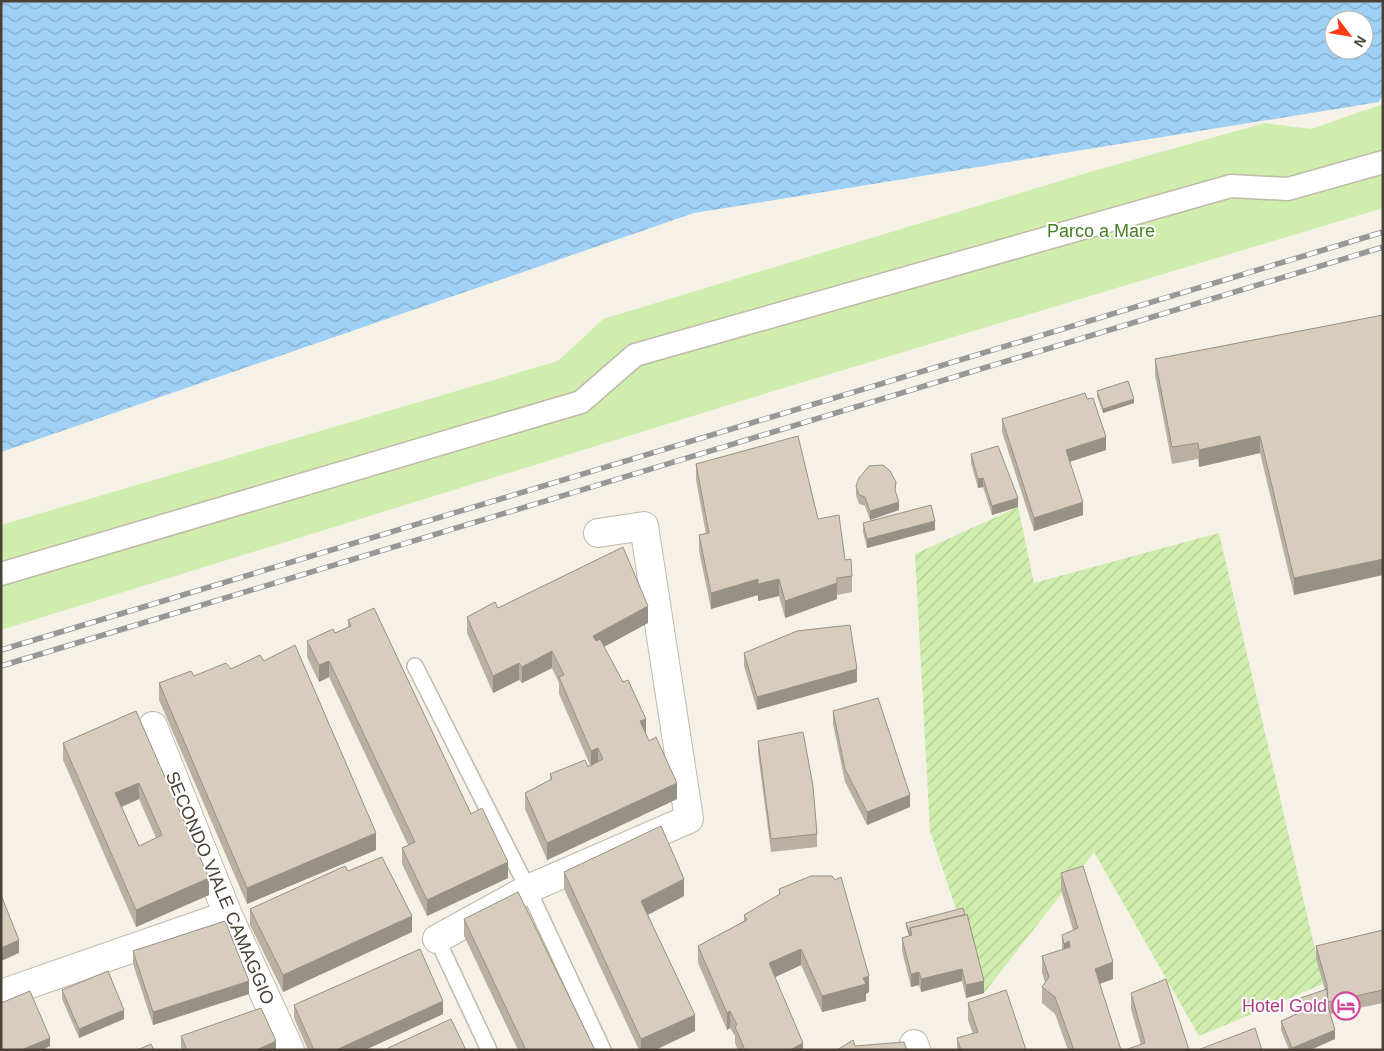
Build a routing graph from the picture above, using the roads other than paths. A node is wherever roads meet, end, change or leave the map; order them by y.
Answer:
1 (1383, 162) edge
2 (598, 533) dead end
3 (1, 574) edge
4 (414, 666) dead end
5 (153, 726) dead end
6 (528, 889) junction
7 (228, 915) junction
8 (437, 939) joint
9 (1, 994) edge
10 (290, 1050) edge
11 (489, 1050) edge
12 (603, 1050) edge

1 - 3 street
2 - 6 street
4 - 6 lane
5 - 7 street, SECONDO VIALE CAMAGGIO
6 - 8 street
6 - 12 lane
7 - 9 street
7 - 10 street, SECONDO VIALE CAMAGGIO
8 - 11 lane

